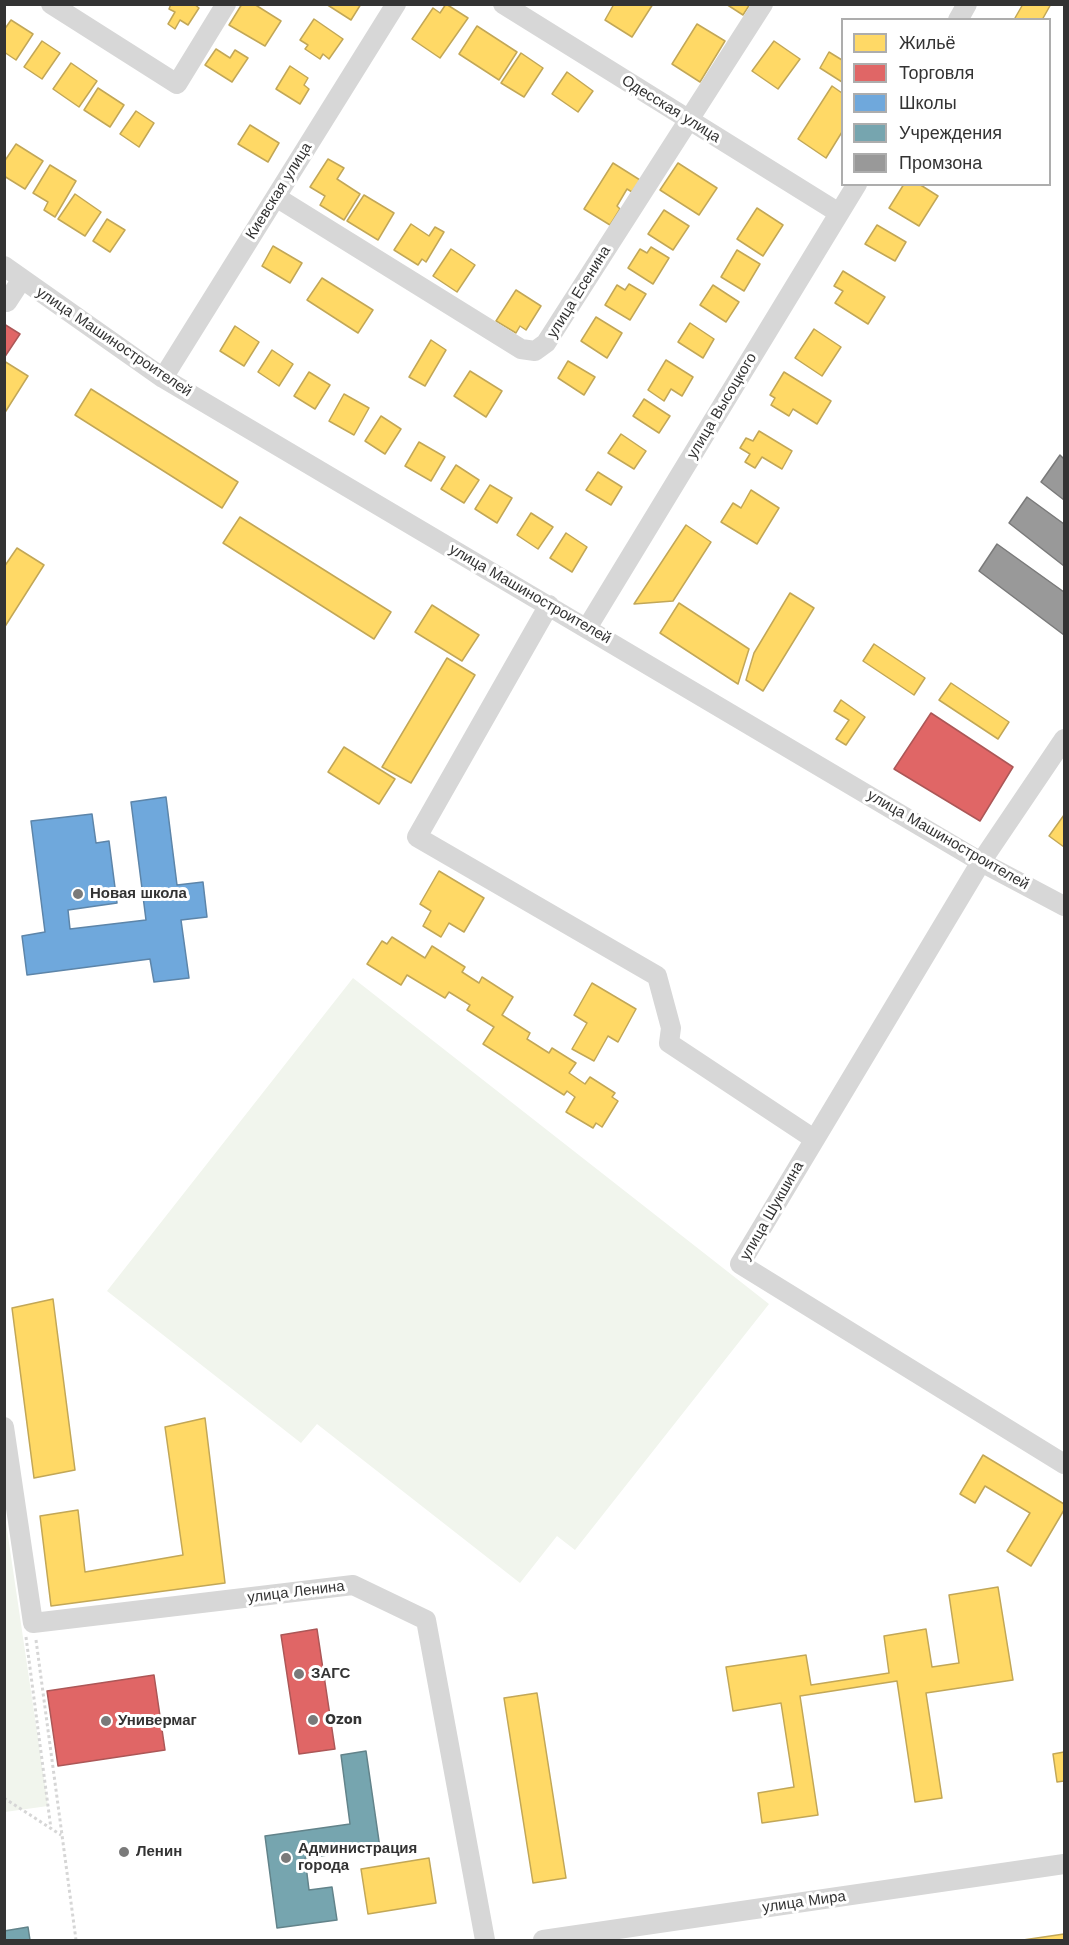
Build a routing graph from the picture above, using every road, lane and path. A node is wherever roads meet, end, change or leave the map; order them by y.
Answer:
1 (51, 4) edge
2 (226, 4) edge
3 (396, 4) edge
4 (503, 4) edge
5 (763, 4) edge
6 (967, 4) edge
7 (959, 18) edge
8 (689, 120) junction
9 (856, 186) edge
10 (276, 197) junction
11 (839, 213) junction
12 (4, 266) edge
13 (22, 279) junction
14 (7, 302) dead end
15 (163, 378) junction
16 (549, 605) junction
17 (587, 628) junction
18 (1065, 739) edge
19 (981, 862) junction
20 (1065, 906) edge
21 (814, 1139) junction
22 (4, 1426) edge
23 (1065, 1464) edge
24 (29, 1625) junction
25 (4, 1798) edge
26 (51, 1828) junction
27 (62, 1835) junction
28 (1065, 1864) edge
29 (76, 1941) edge
30 (485, 1941) edge
31 (543, 1941) edge

1 - 2 street
3 - 10 street, Киевская улица
4 - 8 street, Одесская улица
5 - 8 street, улица Есенина
6 - 7 street
8 - 10 street, улица Есенина
8 - 11 street, Одесская улица
9 - 11 street, улица Высоцкого
10 - 15 street, Киевская улица
11 - 17 street, улица Высоцкого
12 - 13 street, улица Машиностроителей
13 - 14 street
13 - 15 street, улица Машиностроителей
15 - 16 street, улица Машиностроителей
16 - 17 street, улица Машиностроителей
16 - 21 street
17 - 19 street, улица Машиностроителей
18 - 19 street, улица Шукшина
19 - 20 street, улица Машиностроителей
19 - 21 street, улица Шукшина
21 - 23 street, улица Шукшина
22 - 24 street
24 - 26 path
24 - 27 path
24 - 30 street, улица Ленина
25 - 26 path
26 - 27 path
27 - 29 path
28 - 31 street, улица Мира

